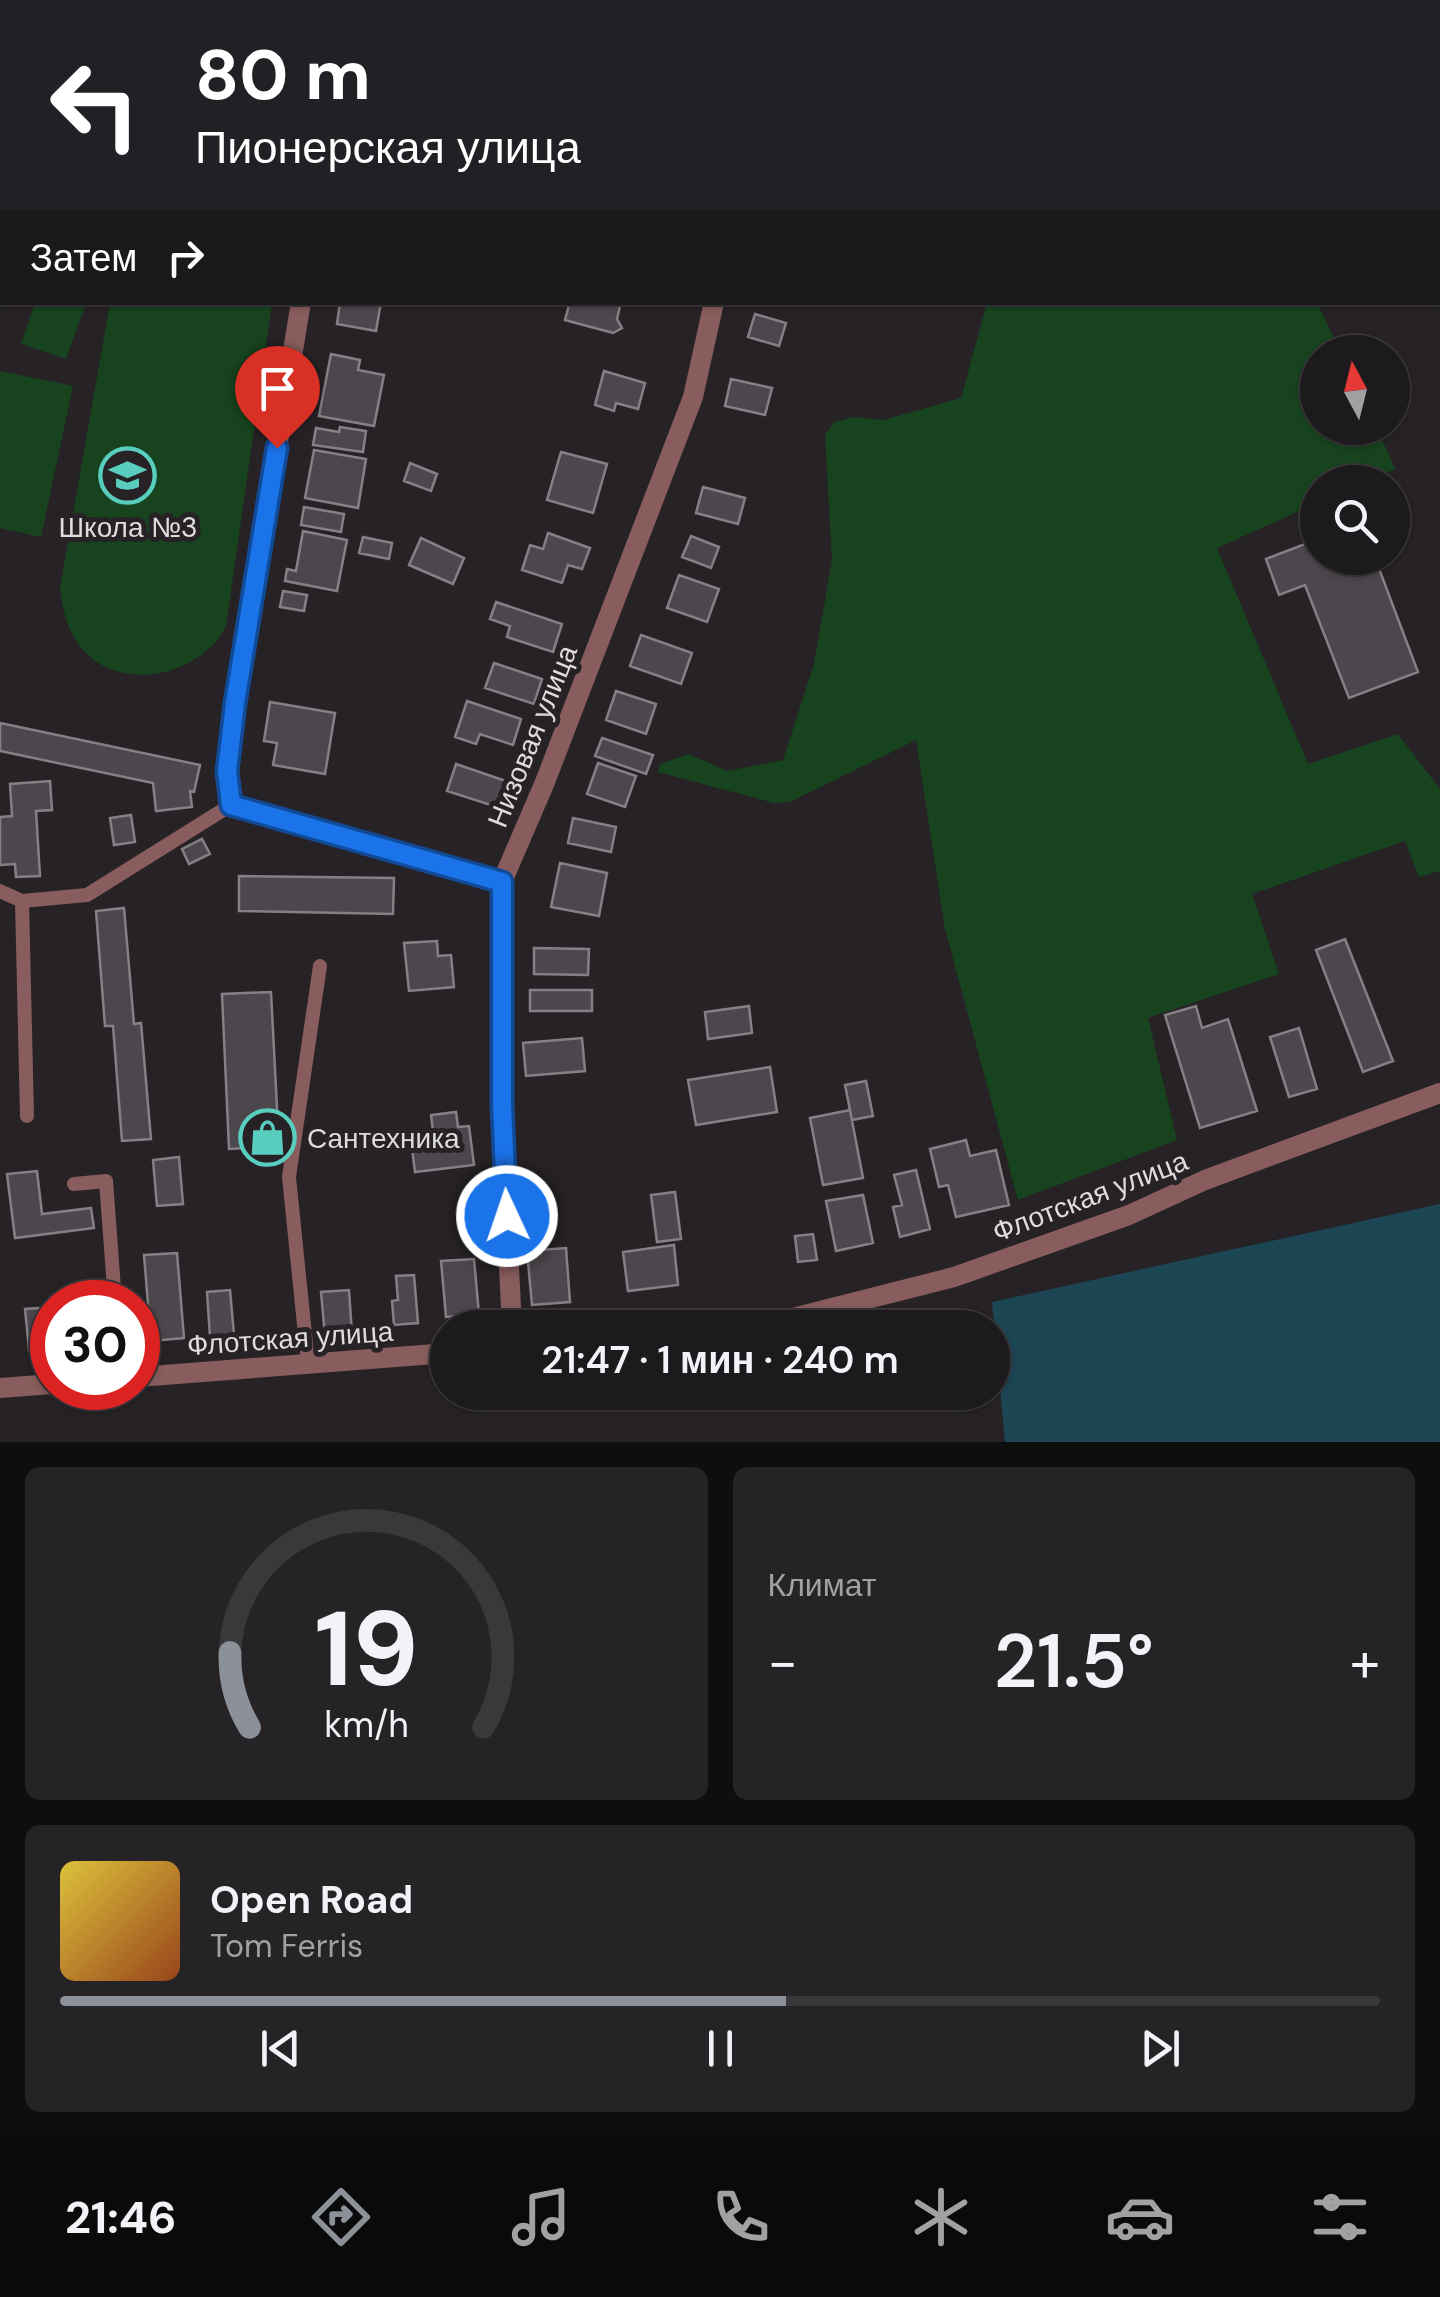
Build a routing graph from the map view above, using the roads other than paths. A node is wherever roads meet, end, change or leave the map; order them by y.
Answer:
1 (301, 305) edge
2 (713, 305) edge
3 (231, 805) junction
4 (502, 882) junction
5 (0, 892) edge
6 (22, 901) junction
7 (320, 966) dead end
8 (1440, 1094) edge
9 (27, 1116) dead end
10 (74, 1184) dead end
11 (113, 1280) edge
12 (511, 1310) edge
13 (821, 1310) edge
14 (430, 1354) edge
15 (308, 1364) junction
16 (160, 1375) edge
17 (30, 1386) edge
18 (0, 1388) edge

1 - 3 street
2 - 4 street, Низовая улица
3 - 4 street
3 - 6 lane
4 - 12 street, Низовая улица
5 - 6 lane
6 - 9 lane
7 - 15 lane
8 - 13 street, Флотская улица
10 - 11 lane
14 - 15 street, Флотская улица
15 - 16 street, Флотская улица
17 - 18 street

